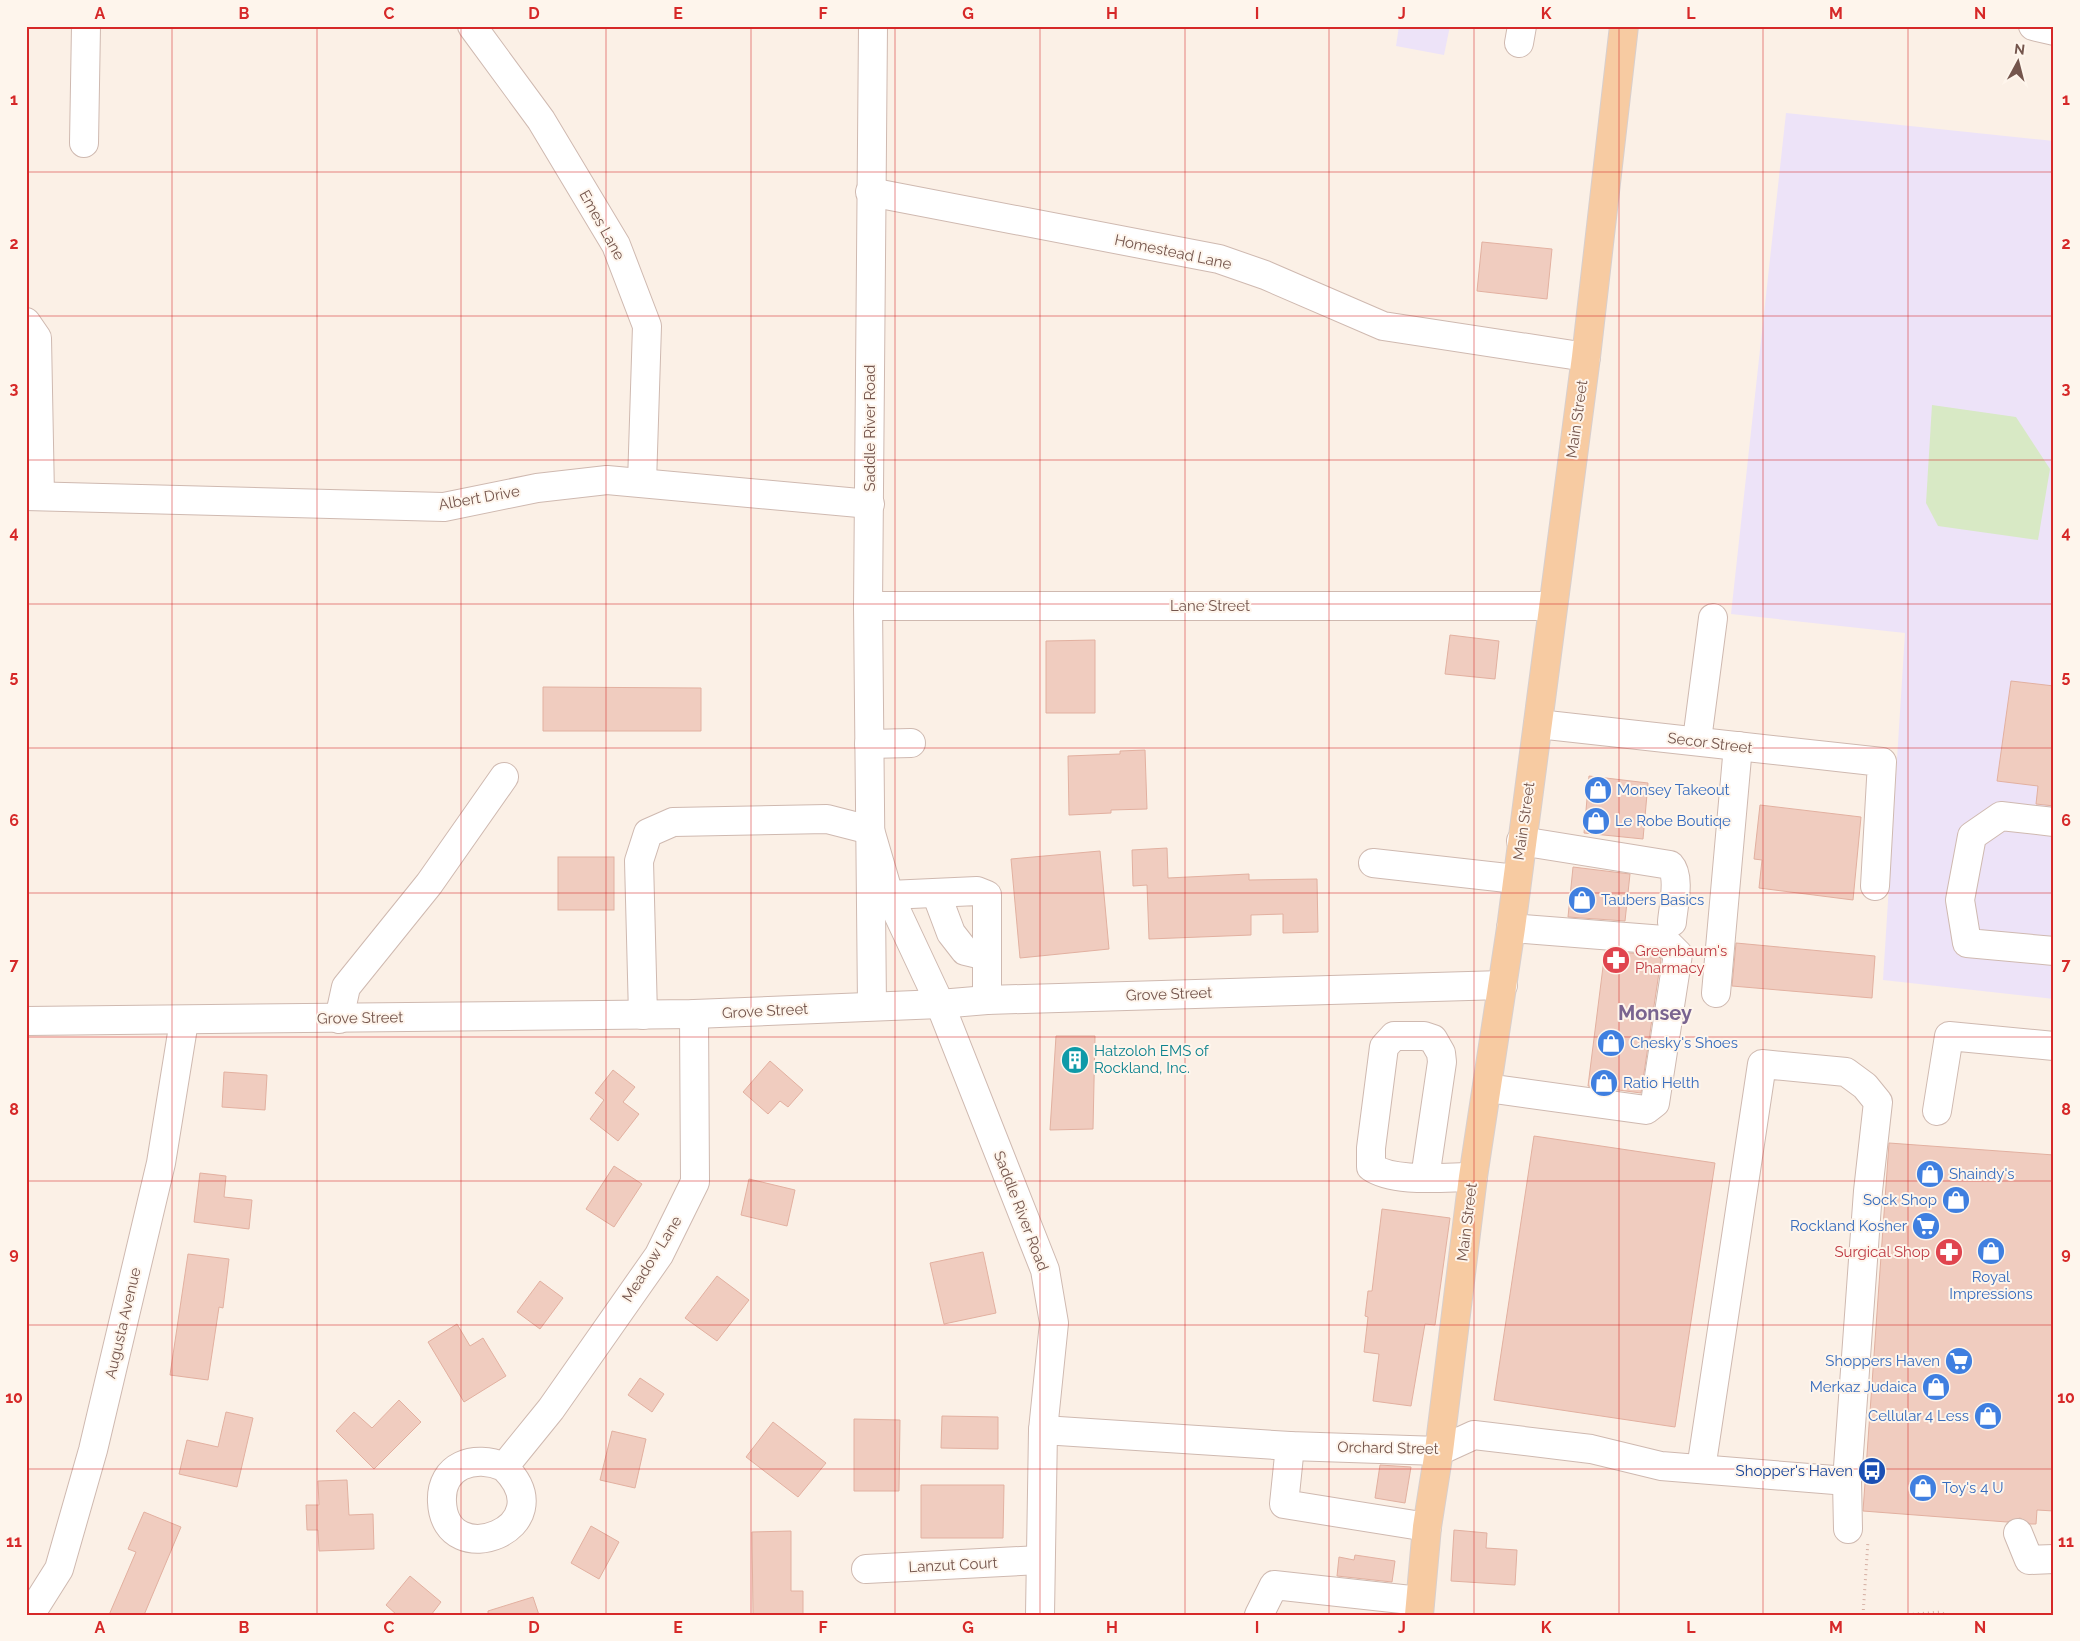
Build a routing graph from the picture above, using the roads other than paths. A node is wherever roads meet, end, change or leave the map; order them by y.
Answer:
1 (86, 26) edge
2 (472, 26) edge
3 (873, 26) edge
4 (1624, 26) edge
5 (2033, 26) edge
6 (2054, 31) edge
7 (84, 143) dead end
8 (870, 192) junction
9 (26, 322) edge
10 (1586, 357) junction
11 (642, 483) junction
12 (33, 496) edge
13 (870, 504) junction
14 (868, 606) junction
15 (1552, 606) junction
16 (1713, 618) dead end
17 (1538, 724) junction
18 (1697, 740) junction
19 (910, 743) dead end
20 (869, 744) junction
21 (1738, 746) junction
22 (504, 777) dead end
23 (2054, 822) edge
24 (870, 830) junction
25 (1521, 841) junction
26 (1373, 862) dead end
27 (1516, 880) junction
28 (1876, 886) dead end
29 (936, 893) junction
30 (888, 895) junction
31 (1672, 922) dead end
32 (1511, 928) junction
33 (2054, 951) edge
34 (986, 956) junction
35 (1503, 985) junction
36 (1716, 993) dead end
37 (987, 1000) junction
38 (940, 1004) junction
39 (872, 1005) junction
40 (694, 1014) junction
41 (642, 1015) junction
42 (339, 1019) junction
43 (26, 1021) edge
44 (184, 1021) junction
45 (2054, 1046) edge
46 (1488, 1088) junction
47 (1938, 1111) dead end
48 (1473, 1177) junction
49 (1426, 1178) junction
50 (1043, 1430) junction
51 (1290, 1446) junction
52 (1439, 1451) junction
53 (504, 1467) dead end
54 (1701, 1469) junction
55 (1847, 1481) junction
56 (1427, 1527) junction
57 (1859, 1533) road end
58 (2018, 1533) dead end
59 (2054, 1559) edge
60 (1040, 1560) junction
61 (866, 1569) dead end
62 (1419, 1608) edge
63 (30, 1615) edge
64 (1040, 1615) edge
65 (1259, 1615) edge

1 - 7 street
2 - 11 street, Emes Lane
3 - 8 street, Saddle River Road
4 - 10 main road, Main Street
5 - 6 street
8 - 10 street, Homestead Lane
8 - 13 street, Saddle River Road
9 - 12 street
10 - 15 main road, Main Street
11 - 12 street, Albert Drive
11 - 13 street, Albert Drive
13 - 14 street, Saddle River Road
14 - 15 street, Lane Street
14 - 20 street, Saddle River Road
15 - 17 main road, Main Street
16 - 18 street
17 - 18 street, Secor Street
17 - 25 main road, Main Street
18 - 21 street, Secor Street
19 - 20 street
20 - 24 street, Saddle River Road
21 - 28 street, Secor Street
21 - 36 street
22 - 42 street
23 - 33 street
24 - 30 street, Saddle River Road
24 - 39 street, Saddle River Road
24 - 41 street
25 - 27 main road, Main Street
25 - 31 street
26 - 27 street
27 - 32 main road, Main Street
29 - 30 street
29 - 34 street
29 - 34 street
30 - 38 street, Saddle River Road
32 - 35 main road, Main Street
32 - 46 street
34 - 37 street
35 - 37 street, Grove Street
35 - 46 main road, Main Street
37 - 38 street, Grove Street
38 - 39 street, Grove Street
38 - 50 street, Saddle River Road
39 - 40 street, Grove Street
40 - 41 street, Grove Street
40 - 53 street, Meadow Lane
41 - 42 street, Grove Street
42 - 44 street, Grove Street
43 - 44 street, Grove Street
44 - 63 street, Augusta Avenue
45 - 47 street
46 - 48 main road, Main Street
48 - 49 street
48 - 52 main road, Main Street
49 - 49 street
50 - 51 street, Orchard Street
50 - 60 street, Saddle River Road
51 - 52 street, Orchard Street
51 - 56 street
52 - 54 street, Orchard Street
52 - 56 main road, Main Street
54 - 55 street, Orchard Street
54 - 55 street
55 - 57 street
56 - 62 main road, Main Street
58 - 59 street
60 - 61 street, Lanzut Court
60 - 64 street, Saddle River Road
62 - 65 street

